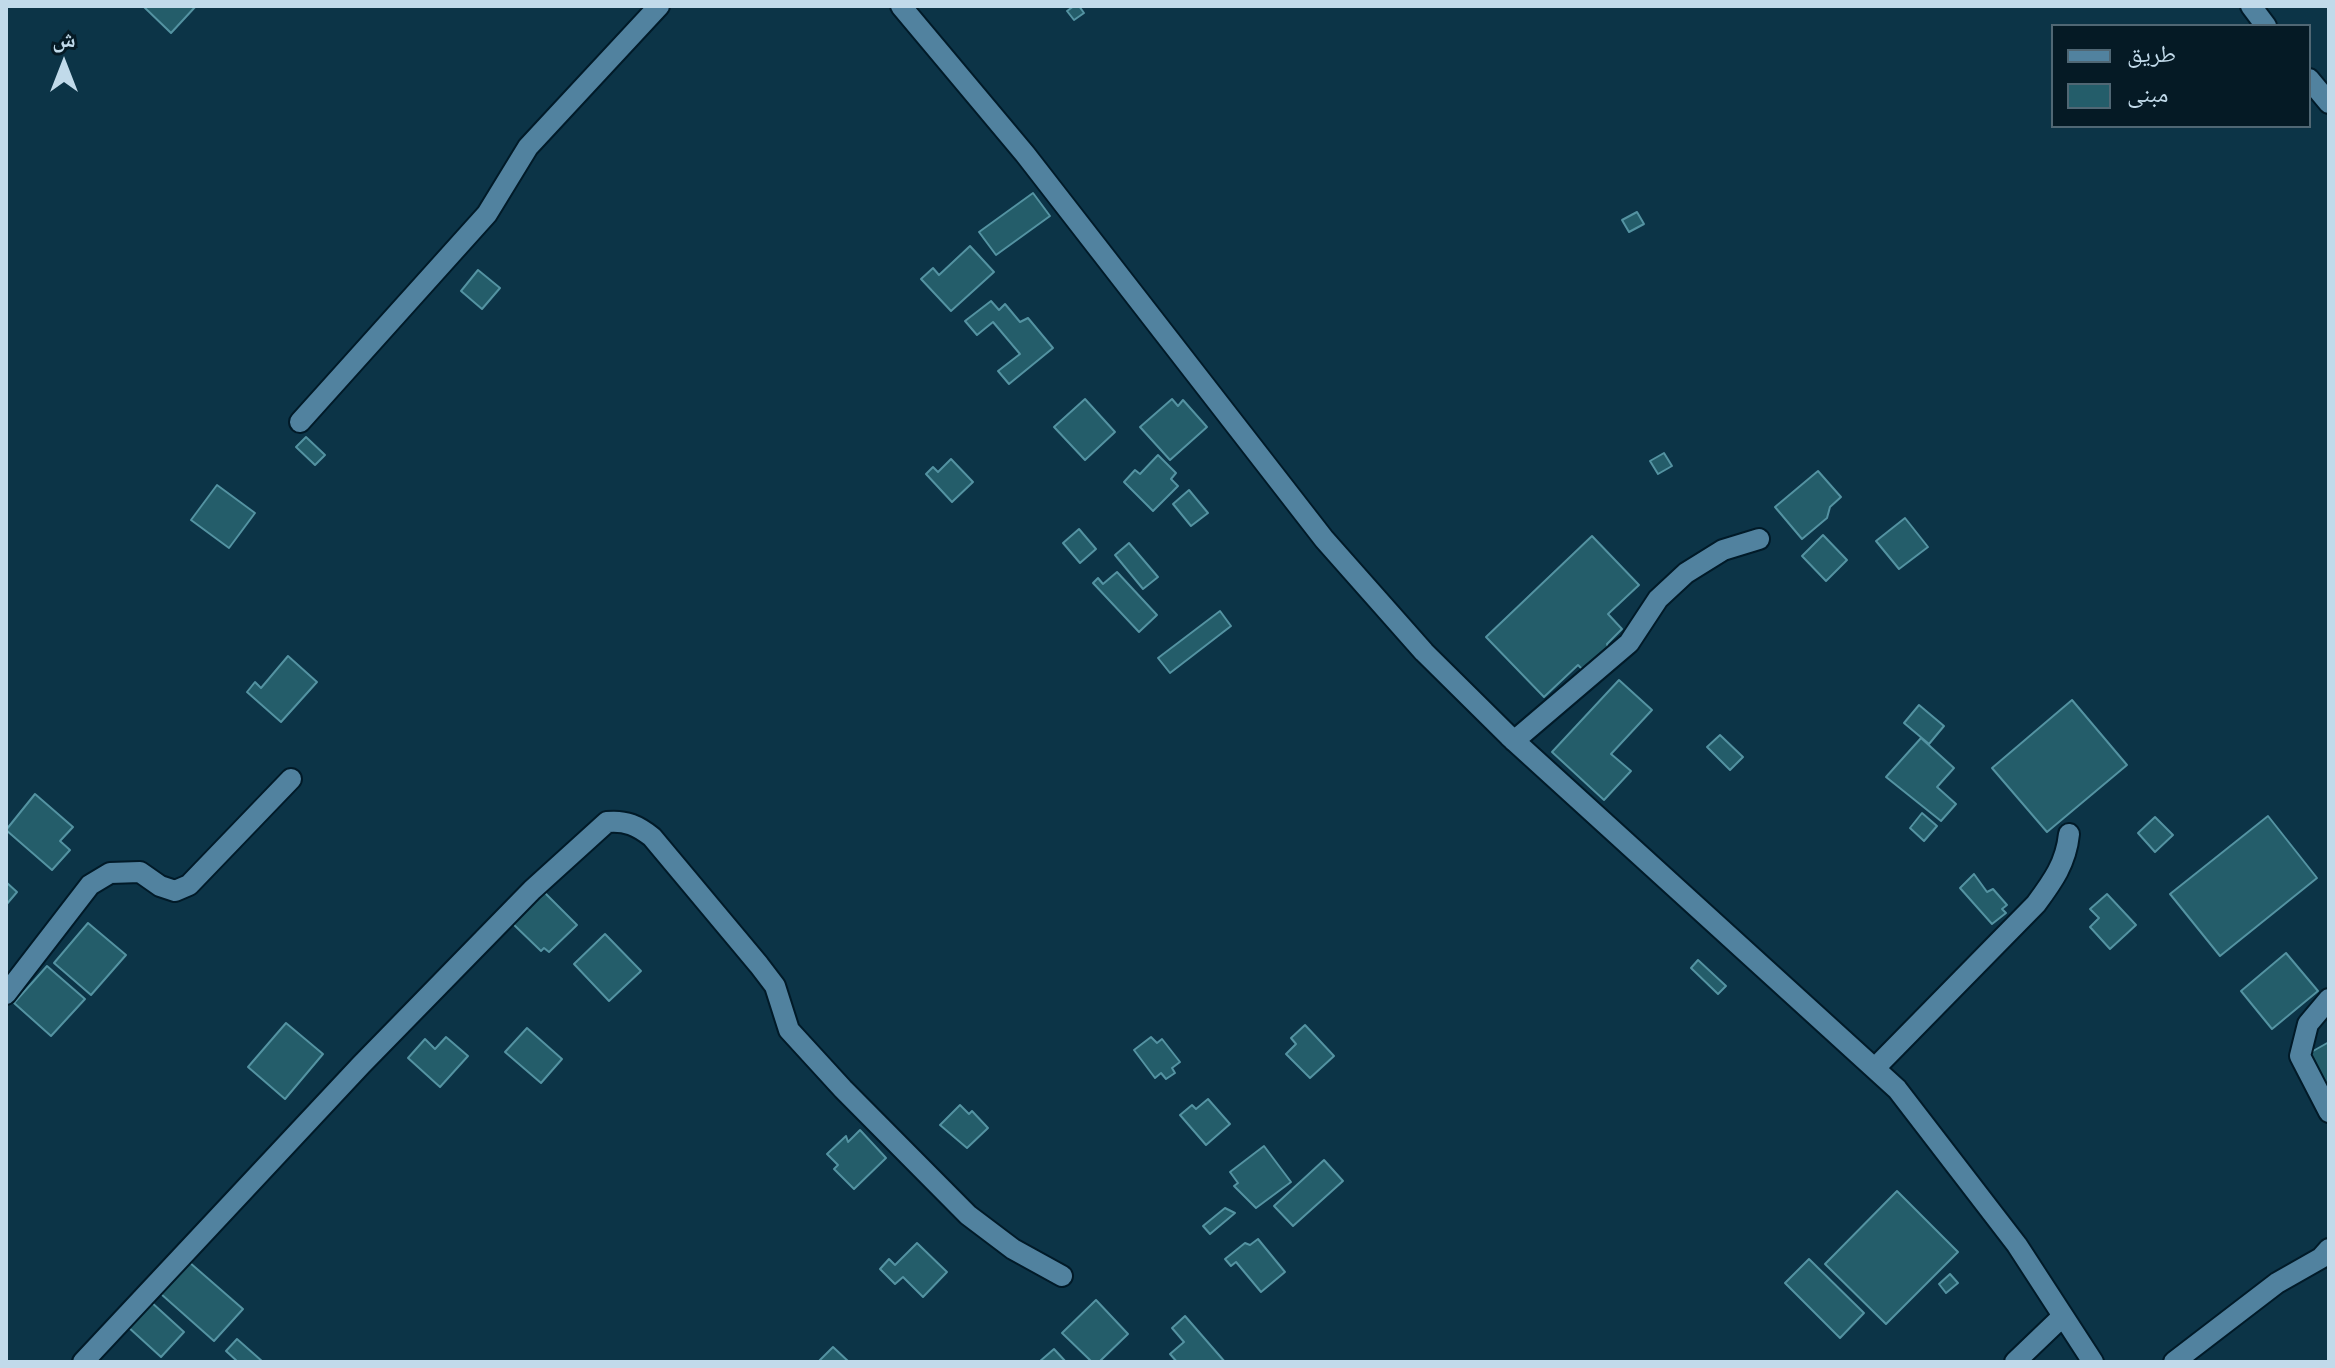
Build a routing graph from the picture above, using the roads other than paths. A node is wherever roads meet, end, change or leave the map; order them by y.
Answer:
1 (659, 6) edge
2 (901, 6) edge
3 (2251, 6) edge
4 (2264, 24) edge
5 (2311, 81) edge
6 (2329, 103) edge
7 (300, 422) dead end
8 (1759, 539) dead end
9 (1514, 741) junction
10 (291, 779) dead end
11 (2069, 834) dead end
12 (6, 994) edge
13 (2329, 999) edge
14 (1875, 1068) junction
15 (2329, 1112) edge
16 (2329, 1249) edge
17 (1062, 1276) dead end
18 (2063, 1316) junction
19 (83, 1362) edge
20 (2015, 1362) edge
21 (2093, 1362) edge
22 (2174, 1362) edge

1 - 7 street
2 - 9 street
3 - 4 street
5 - 6 street
8 - 9 street
9 - 14 street
10 - 12 street
11 - 14 street
13 - 15 street
14 - 18 street
16 - 22 street
17 - 19 street
18 - 20 street
18 - 21 street

